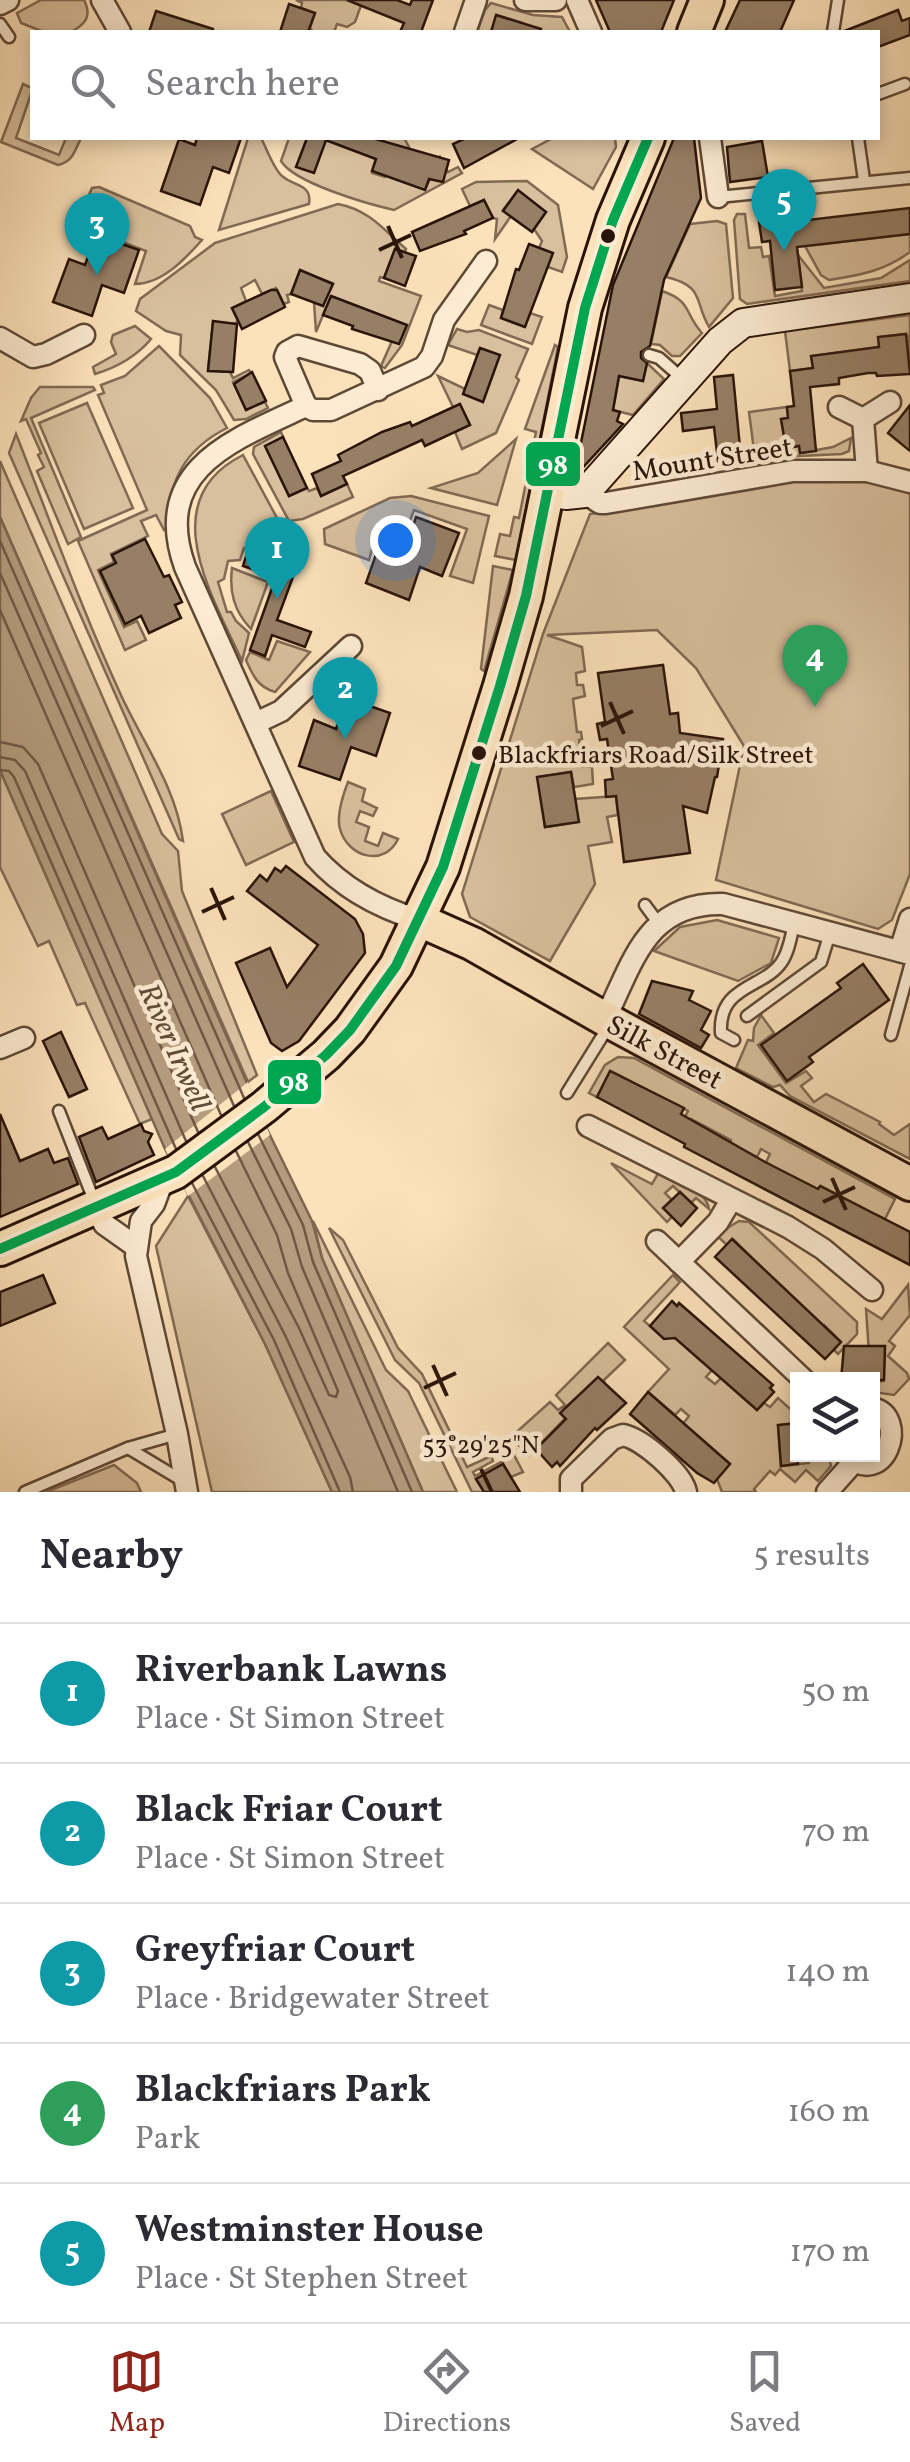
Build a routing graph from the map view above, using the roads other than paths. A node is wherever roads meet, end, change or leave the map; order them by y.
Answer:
1 (8, 0) edge
2 (102, 0) edge
3 (476, 0) edge
4 (525, 0) edge
5 (556, 0) edge
6 (577, 0) edge
7 (707, 0) edge
8 (838, 0) edge
9 (0, 4) edge
10 (0, 24) edge
11 (119, 30) edge
12 (466, 30) edge
13 (590, 30) edge
14 (695, 30) edge
15 (833, 30) edge
16 (9, 37) dead end
17 (905, 84) dead end
18 (880, 93) edge
19 (647, 140) edge
20 (710, 140) edge
21 (858, 140) edge
22 (910, 178) edge
23 (864, 180) junction
24 (718, 198) joint
25 (486, 262) dead end
26 (910, 298) edge
27 (84, 335) dead end
28 (0, 338) edge
29 (648, 354) dead end
30 (685, 381) junction
31 (378, 390) junction
32 (890, 402) dead end
33 (306, 406) junction
34 (839, 407) dead end
35 (863, 419) junction
36 (867, 471) junction
37 (910, 482) edge
38 (549, 491) junction
39 (585, 492) junction
40 (351, 646) dead end
41 (256, 723) junction
42 (645, 905) dead end
43 (910, 919) edge
44 (420, 920) junction
45 (794, 923) junction
46 (659, 924) junction
47 (830, 932) junction
48 (907, 957) edge
49 (748, 1016) dead end
50 (608, 1021) junction
51 (891, 1035) dead end
52 (24, 1038) dead end
53 (734, 1040) dead end
54 (0, 1048) edge
55 (567, 1093) dead end
56 (58, 1111) dead end
57 (588, 1126) dead end
58 (170, 1176) junction
59 (910, 1184) edge
60 (731, 1200) junction
61 (96, 1208) junction
62 (657, 1241) dead end
63 (135, 1246) junction
64 (0, 1249) edge
65 (679, 1262) junction
66 (872, 1290) dead end
67 (796, 1372) edge
68 (880, 1409) edge
69 (178, 1434) junction
70 (128, 1448) junction
71 (846, 1462) edge
72 (852, 1462) edge
73 (186, 1487) edge
74 (25, 1492) edge
75 (571, 1492) edge
76 (686, 1492) edge
77 (827, 1492) edge

1 - 9 street
2 - 11 street
3 - 12 street
4 - 5 street
6 - 13 street
7 - 14 main road
8 - 15 lane
10 - 16 lane
17 - 18 lane
19 - 38 main road
20 - 24 street
21 - 23 lane
22 - 23 lane
23 - 24 lane
25 - 31 street
26 - 30 street
27 - 28 street
29 - 30 lane
30 - 39 street
31 - 33 street
31 - 33 street
32 - 35 street
33 - 41 street
34 - 35 street
35 - 36 street
36 - 37 street, Mount Street
36 - 39 street, Mount Street
38 - 39 street
38 - 44 main road
40 - 41 street
41 - 44 street
42 - 46 lane
43 - 48 street
44 - 50 main road, Silk Street
44 - 58 main road
45 - 46 street
45 - 47 street
45 - 53 lane
46 - 50 street
47 - 48 street
47 - 49 lane
48 - 51 lane
50 - 55 lane
50 - 59 main road, Silk Street
52 - 54 street
56 - 61 lane
57 - 60 street
58 - 61 main road
58 - 63 street
60 - 65 street
60 - 66 street
61 - 63 street
61 - 64 main road
62 - 65 street
63 - 69 street
65 - 67 street
68 - 72 street
69 - 70 lane
69 - 73 street
70 - 73 lane
70 - 74 lane
71 - 77 street
75 - 76 street

